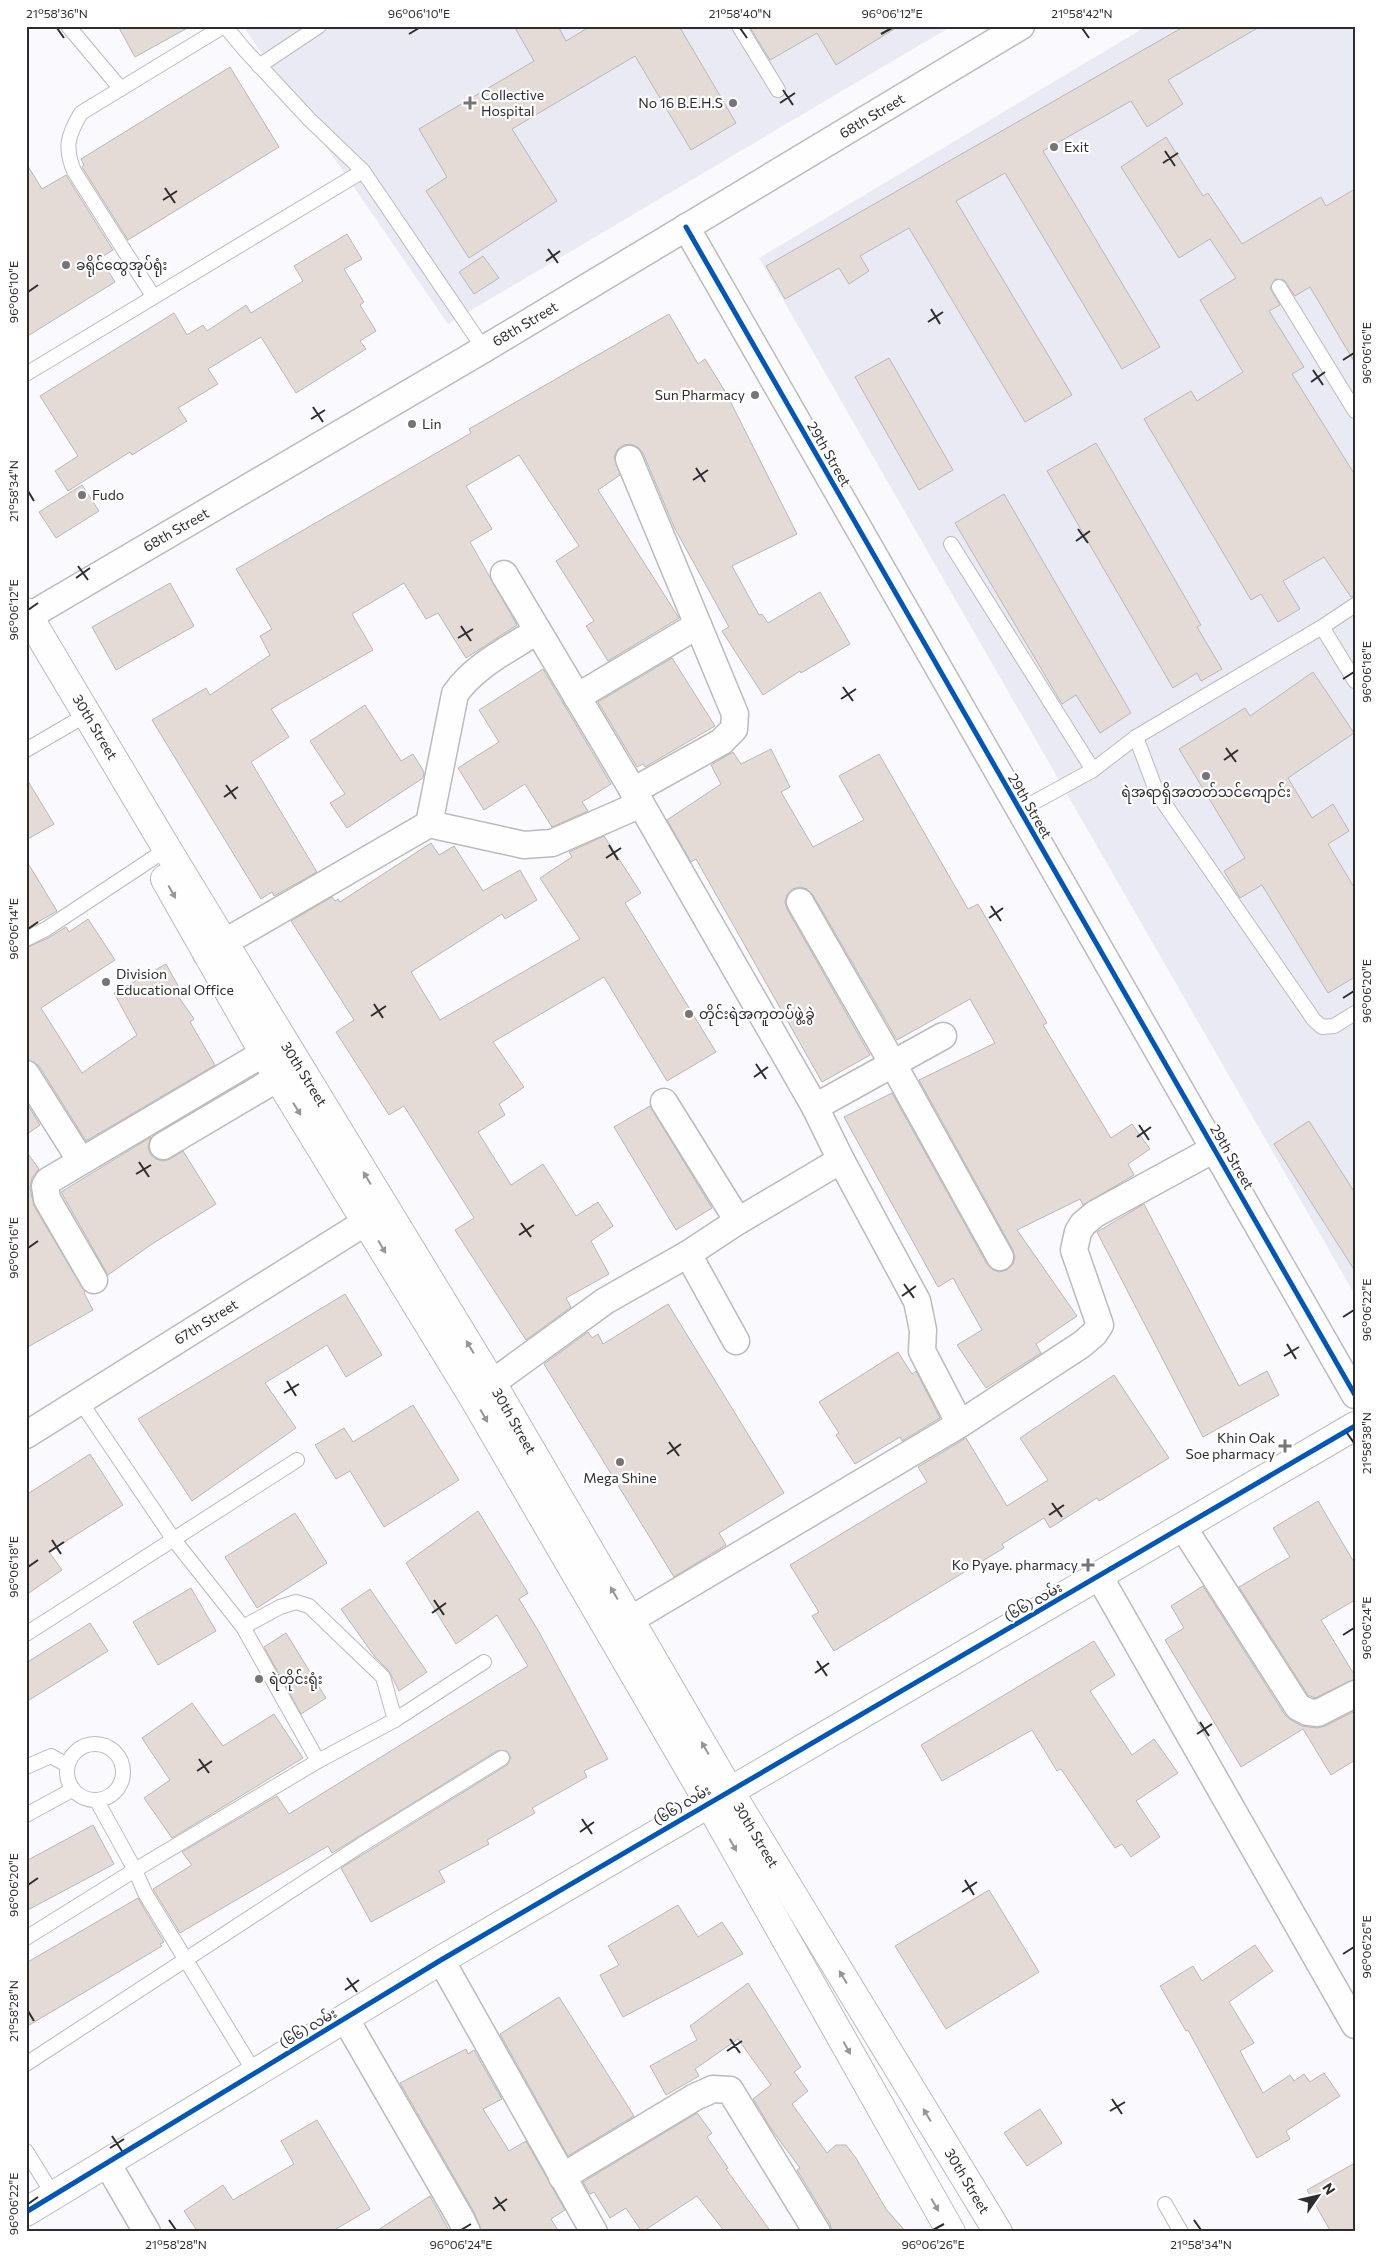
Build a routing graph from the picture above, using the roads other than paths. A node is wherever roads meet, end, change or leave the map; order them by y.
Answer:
1 (68, 26) edge
2 (225, 26) edge
3 (319, 26) edge
4 (739, 26) edge
5 (1021, 26) edge
6 (260, 66) junction
7 (121, 89) junction
8 (778, 90) dead end
9 (363, 171) junction
10 (686, 228) junction
11 (1279, 287) dead end
12 (153, 296) junction
13 (484, 349) junction
14 (26, 374) edge
15 (1355, 411) edge
16 (629, 459) dead end
17 (951, 544) dead end
18 (504, 574) dead end
19 (1355, 605) edge
20 (27, 621) edge
21 (698, 625) junction
22 (1322, 627) junction
23 (537, 631) junction
24 (1355, 681) edge
25 (577, 697) junction
26 (74, 722) junction
27 (1136, 737) junction
28 (26, 750) edge
29 (1093, 770) junction
30 (637, 798) junction
31 (1020, 810) junction
32 (429, 824) junction
33 (160, 854) junction
34 (800, 902) dead end
35 (26, 939) edge
36 (215, 948) junction
37 (1355, 1013) edge
38 (943, 1036) dead end
39 (264, 1053) junction
40 (893, 1064) junction
41 (26, 1074) edge
42 (278, 1078) junction
43 (664, 1102) dead end
44 (815, 1107) junction
45 (163, 1146) dead end
46 (1214, 1149) junction
47 (840, 1160) junction
48 (81, 1161) junction
49 (376, 1216) junction
50 (738, 1221) junction
51 (688, 1254) junction
52 (1000, 1258) dead end
53 (94, 1280) dead end
54 (736, 1340) dead end
55 (492, 1383) junction
56 (1355, 1395) edge
57 (80, 1401) junction
58 (960, 1424) junction
59 (1355, 1426) edge
60 (26, 1435) edge
61 (297, 1460) dead end
62 (1183, 1527) junction
63 (174, 1540) junction
64 (1099, 1576) junction
65 (630, 1620) junction
66 (243, 1627) junction
67 (26, 1634) edge
68 (484, 1662) dead end
69 (1355, 1694) edge
70 (395, 1720) junction
71 (502, 1758) dead end
72 (318, 1761) junction
73 (67, 1765) junction
74 (26, 1766) edge
75 (72, 1790) junction
76 (719, 1797) junction
77 (97, 1801) junction
78 (26, 1815) edge
79 (135, 1870) junction
80 (26, 1938) edge
81 (186, 1958) junction
82 (441, 1960) junction
83 (346, 2018) junction
84 (1355, 2025) edge
85 (26, 2064) edge
86 (256, 2073) junction
87 (26, 2151) edge
88 (950, 2153) junction
89 (107, 2163) junction
90 (916, 2171) junction
91 (562, 2177) junction
92 (54, 2196) junction
93 (1165, 2204) dead end
94 (26, 2212) edge
95 (148, 2232) edge
96 (466, 2232) edge
97 (594, 2232) edge
98 (817, 2232) edge
99 (951, 2232) edge
100 (998, 2232) edge
101 (1181, 2232) edge

1 - 7 lane
2 - 6 lane
2 - 7 lane
3 - 6 lane
4 - 8 lane
5 - 10 street, 68th Street
6 - 9 lane
7 - 12 lane
9 - 12 lane
9 - 13 lane
10 - 13 street, 68th Street
10 - 31 street, 29th Street
11 - 15 lane
12 - 14 lane
13 - 20 street, 68th Street
16 - 21 street
17 - 29 lane
18 - 23 street
19 - 22 lane
20 - 26 main road, 30th Street
20 - 33 main road, 30th Street
21 - 25 street
21 - 30 street
22 - 24 lane
22 - 27 lane
23 - 25 street
23 - 32 street
25 - 30 street
26 - 28 lane
26 - 33 main road, 30th Street
27 - 29 lane
27 - 37 lane
29 - 31 lane
30 - 32 street
30 - 44 street
31 - 46 street, 29th Street
32 - 36 street
33 - 35 lane
33 - 36 main road, 30th Street
34 - 40 street
36 - 39 main road, 30th Street
49 -> 36 main road, 30th Street
38 - 40 street
39 - 42 main road, 30th Street
39 - 48 street
40 - 44 street
40 - 52 street
41 - 48 street
42 - 45 street
42 -> 49 main road, 30th Street
43 - 50 street
44 - 47 street
46 - 56 street, 29th Street
46 - 58 street
47 - 50 street
47 - 58 street
48 - 53 street
55 -> 49 main road, 30th Street
49 - 57 street, 67th Street
49 -> 76 main road, 30th Street
50 - 51 street
51 - 54 street
51 - 55 street
65 -> 55 main road, 30th Street
57 - 60 street, 67th Street
57 - 63 lane
58 - 65 street
59 - 62 main road, (၆၆) လမ်း
61 - 63 lane
62 - 64 main road, (၆၆) လမ်း
62 - 69 street
63 - 66 lane
63 - 67 lane
64 - 76 main road, (၆၆) လမ်း
64 - 84 street
76 -> 65 main road, 30th Street
66 - 70 lane
66 - 72 lane
68 - 70 lane
70 - 72 lane
71 - 81 lane
72 - 79 lane
73 - 74 lane
73 - 75 lane
73 - 77 lane
75 - 77 lane
75 - 78 lane
76 - 82 main road, (၆၆) လမ်း
88 -> 76 main road, 30th Street
76 -> 90 main road, 30th Street
77 - 79 lane
79 - 80 lane
79 - 81 lane
81 - 85 lane
81 - 86 lane
82 - 83 main road, (၆၆) လမ်း
82 - 91 street
83 - 86 main road, (၆၆) လမ်း
83 - 96 street
86 - 89 main road, (၆၆) လမ်း
87 - 92 lane
88 - 90 main road
88 - 100 main road, 30th Street
89 - 92 main road, (၆၆) လမ်း
89 - 95 street
90 -> 99 main road, 30th Street
91 - 97 street
91 - 98 street
92 - 94 main road, (၆၆) လမ်း
93 - 101 lane

